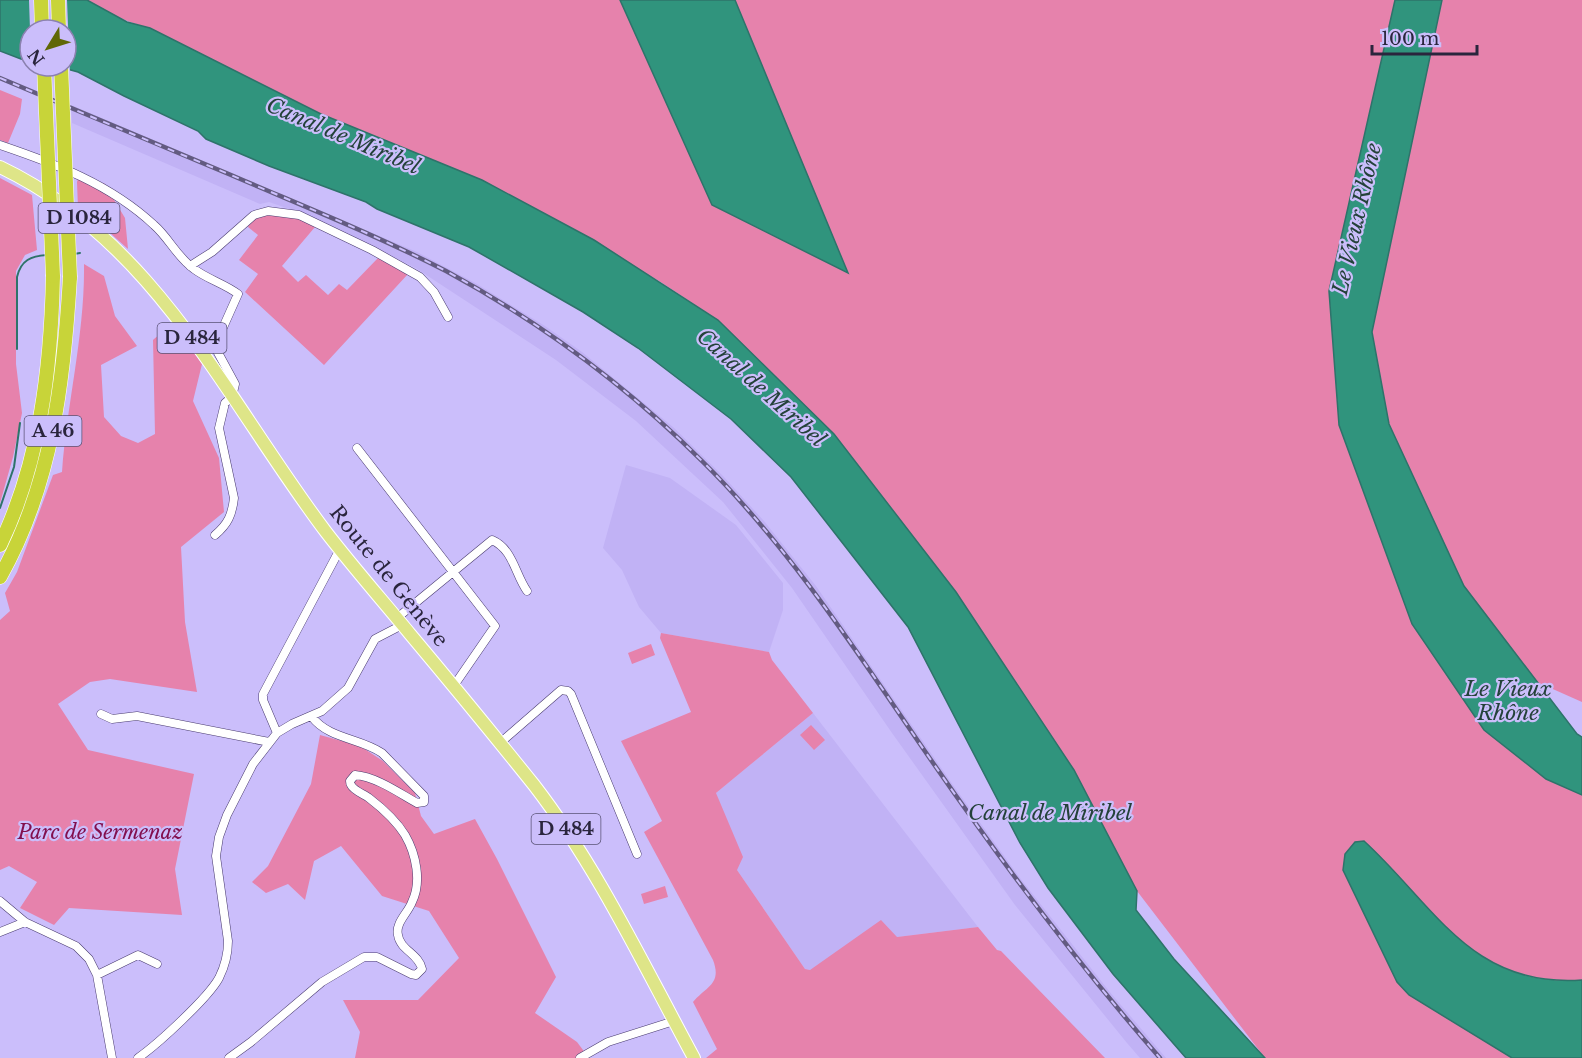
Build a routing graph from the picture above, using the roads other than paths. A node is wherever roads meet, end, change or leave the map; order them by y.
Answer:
1 (41, 0) edge
2 (58, 0) edge
3 (42, 18) edge
4 (59, 18) edge
5 (45, 78) edge
6 (62, 78) edge
7 (0, 145) edge
8 (0, 167) edge
9 (190, 266) junction
10 (148, 282) joint
11 (448, 317) dead end
12 (232, 397) junction
13 (357, 448) dead end
14 (215, 535) dead end
15 (0, 545) edge
16 (340, 549) junction
17 (453, 571) junction
18 (0, 577) edge
19 (527, 591) dead end
20 (399, 621) junction
21 (453, 687) junction
22 (101, 714) dead end
23 (312, 717) junction
24 (277, 733) junction
25 (269, 742) junction
26 (500, 743) junction
27 (637, 854) dead end
28 (0, 901) edge
29 (25, 922) junction
30 (0, 932) edge
31 (157, 964) dead end
32 (97, 975) junction
33 (674, 1021) junction
34 (112, 1058) edge
35 (138, 1058) edge
36 (229, 1058) edge
37 (580, 1058) edge
38 (694, 1058) edge

1 - 3 highway
2 - 4 highway
5 - 15 highway, A 46, bridge
6 - 18 highway, A 46, bridge
7 - 9 street
8 - 10 main road, Route de Genève / D 1084
9 - 11 street
9 - 12 street
10 - 12 main road, Route de Genève / D 484
12 - 14 street
12 - 16 main road, Route de Genève / D 484
13 - 17 street
16 - 20 main road, Route de Genève / D 484
16 - 24 street
17 - 19 street
17 - 20 street
17 - 21 street
20 - 21 main road, Route de Genève / D 484
20 - 23 street
21 - 26 main road, Route de Genève / D 484
22 - 25 street
23 - 24 street
23 - 36 street
24 - 25 street
25 - 35 street
26 - 27 street
26 - 33 main road, Route de Genève / D 484
28 - 29 street
29 - 30 street
29 - 32 street
31 - 32 street
32 - 34 street
33 - 37 street
33 - 38 main road, Route de Genève / D 484

